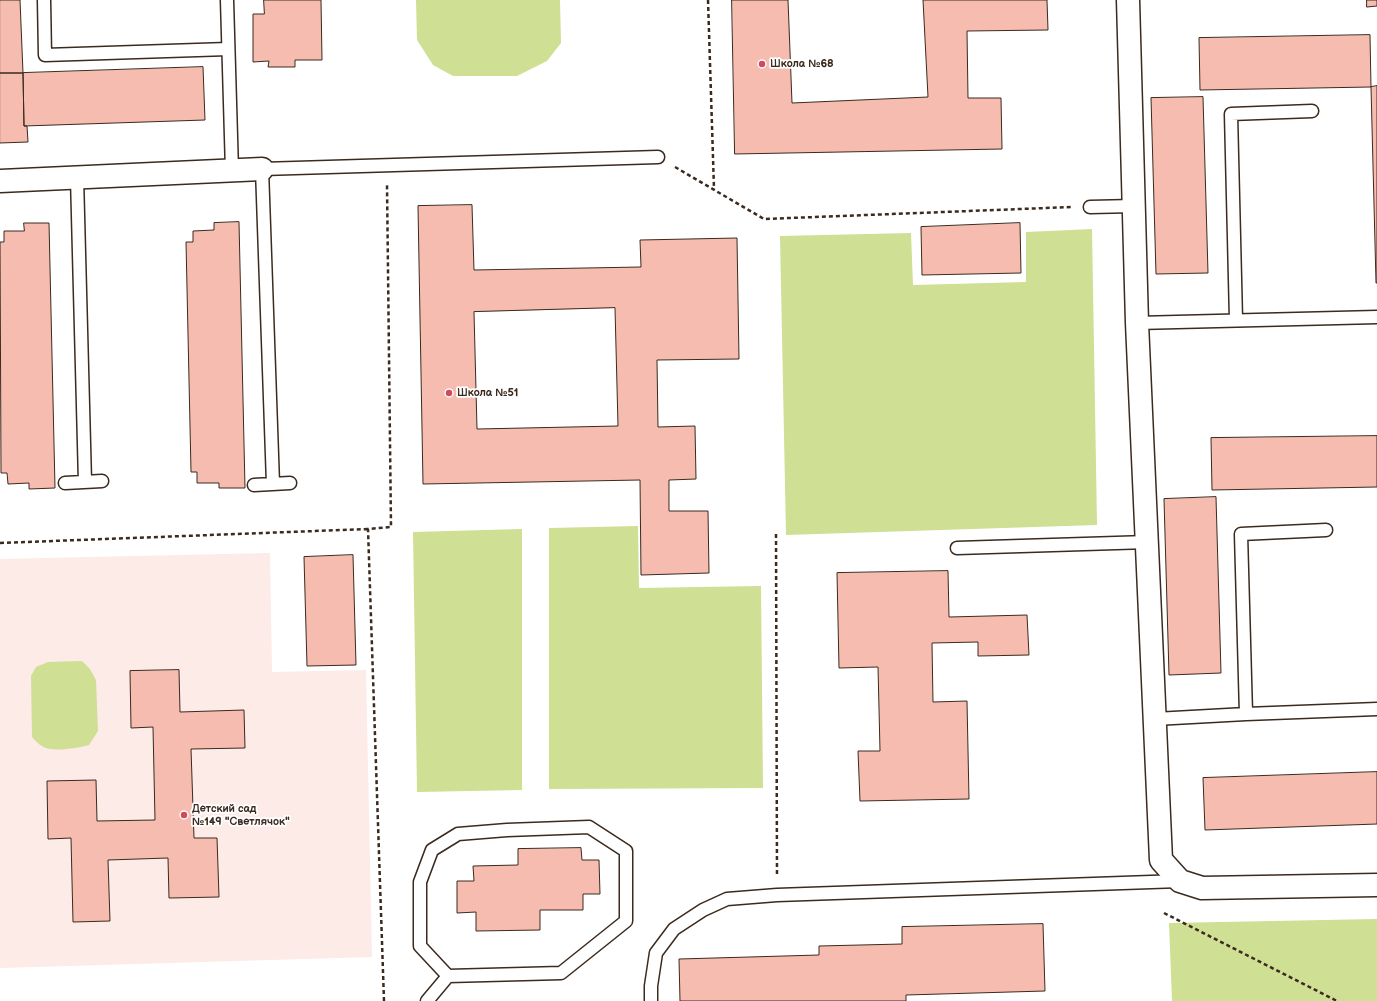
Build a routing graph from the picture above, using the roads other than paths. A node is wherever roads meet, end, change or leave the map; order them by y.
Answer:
1 (44, 0) edge
2 (227, 0) edge
3 (1128, 0) edge
4 (228, 49) junction
5 (1312, 111) dead end
6 (658, 157) road end
7 (262, 169) junction
8 (232, 171) junction
9 (77, 177) junction
10 (0, 181) edge
11 (1134, 206) junction
12 (1090, 207) road end
13 (1377, 317) edge
14 (1236, 320) junction
15 (1137, 323) junction
16 (85, 482) junction
17 (102, 482) dead end
18 (65, 483) dead end
19 (290, 483) dead end
20 (273, 484) junction
21 (254, 485) dead end
22 (1326, 530) dead end
23 (1148, 542) junction
24 (957, 548) dead end
25 (1377, 709) edge
26 (1246, 714) junction
27 (1155, 719) junction
28 (1180, 881) junction
29 (1377, 885) edge
30 (448, 976) junction
31 (427, 1001) edge
32 (651, 1001) edge

1 - 4 lane
2 - 4 lane
3 - 11 street
4 - 8 lane
5 - 14 lane
6 - 7 lane
7 - 8 street
7 - 20 lane
8 - 9 street
9 - 10 street
9 - 16 lane
11 - 12 lane
11 - 15 street
13 - 14 lane
14 - 15 lane
15 - 23 street
16 - 17 lane
16 - 18 lane
19 - 20 lane
20 - 21 lane
22 - 26 lane
23 - 24 lane
23 - 27 street
25 - 26 lane
26 - 27 lane
27 - 28 street
28 - 29 street
28 - 32 lane
30 - 30 lane
30 - 31 lane

